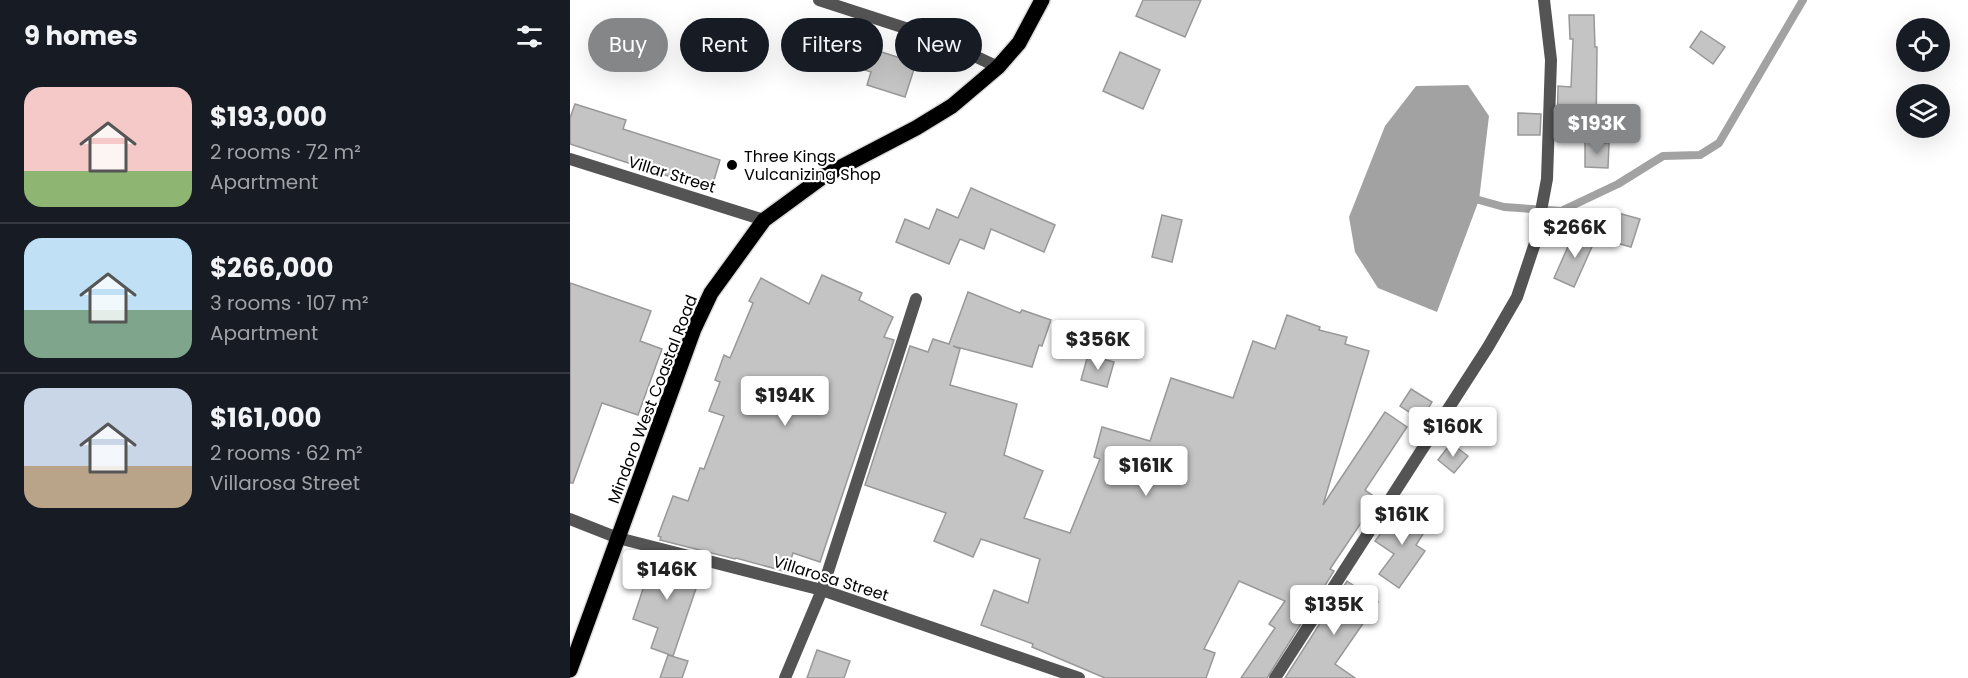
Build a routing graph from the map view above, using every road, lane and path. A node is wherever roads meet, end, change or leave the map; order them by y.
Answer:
1 (819, 0) edge
2 (1042, 0) edge
3 (1544, 0) edge
4 (998, 67) junction
5 (570, 159) edge
6 (765, 220) junction
7 (916, 299) dead end
8 (570, 519) edge
9 (618, 538) junction
10 (822, 590) junction
11 (570, 670) edge
12 (785, 678) edge
13 (1079, 678) edge
14 (1275, 678) edge

1 - 4 street
2 - 4 main road, Mindoro West Coastal Road
3 - 14 street
4 - 6 main road, Mindoro West Coastal Road
5 - 6 street, Villar Street
6 - 9 main road, Mindoro West Coastal Road
7 - 10 street
8 - 9 street, Villarosa Street
9 - 10 street, Villarosa Street
9 - 11 main road, Mindoro West Coastal Road
10 - 12 street
10 - 13 street, Villarosa Street

